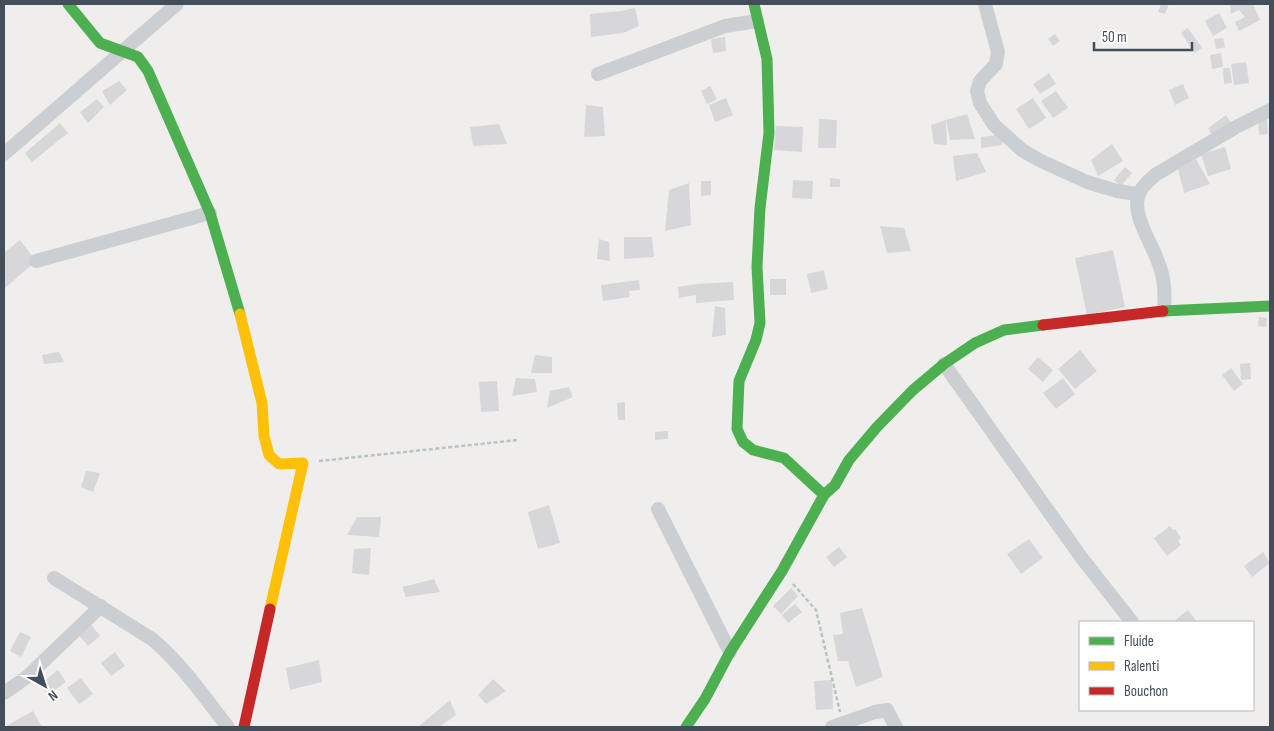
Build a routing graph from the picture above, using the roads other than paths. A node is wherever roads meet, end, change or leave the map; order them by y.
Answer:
1 (68, 4) edge
2 (178, 4) edge
3 (754, 4) edge
4 (985, 4) edge
5 (757, 21) junction
6 (122, 51) junction
7 (598, 74) dead end
8 (1270, 110) edge
9 (4, 154) edge
10 (1138, 194) junction
11 (210, 213) junction
12 (36, 260) dead end
13 (1270, 306) edge
14 (1164, 312) junction
15 (944, 364) junction
16 (824, 495) junction
17 (658, 510) dead end
18 (54, 578) dead end
19 (101, 606) junction
20 (1131, 621) edge
21 (730, 652) junction
22 (4, 693) edge
23 (838, 725) edge
24 (228, 727) edge
25 (244, 727) edge
26 (686, 727) edge
27 (896, 727) edge

1 - 6 street
2 - 6 street
3 - 5 street
4 - 10 street
5 - 7 street
5 - 16 street
6 - 9 street
6 - 11 street
8 - 10 street
10 - 14 street
11 - 12 street
11 - 25 street
13 - 14 street
14 - 15 street
15 - 16 street
15 - 20 street
16 - 21 street
17 - 21 street
18 - 19 street
19 - 22 street
19 - 24 street
21 - 26 street
23 - 27 street

